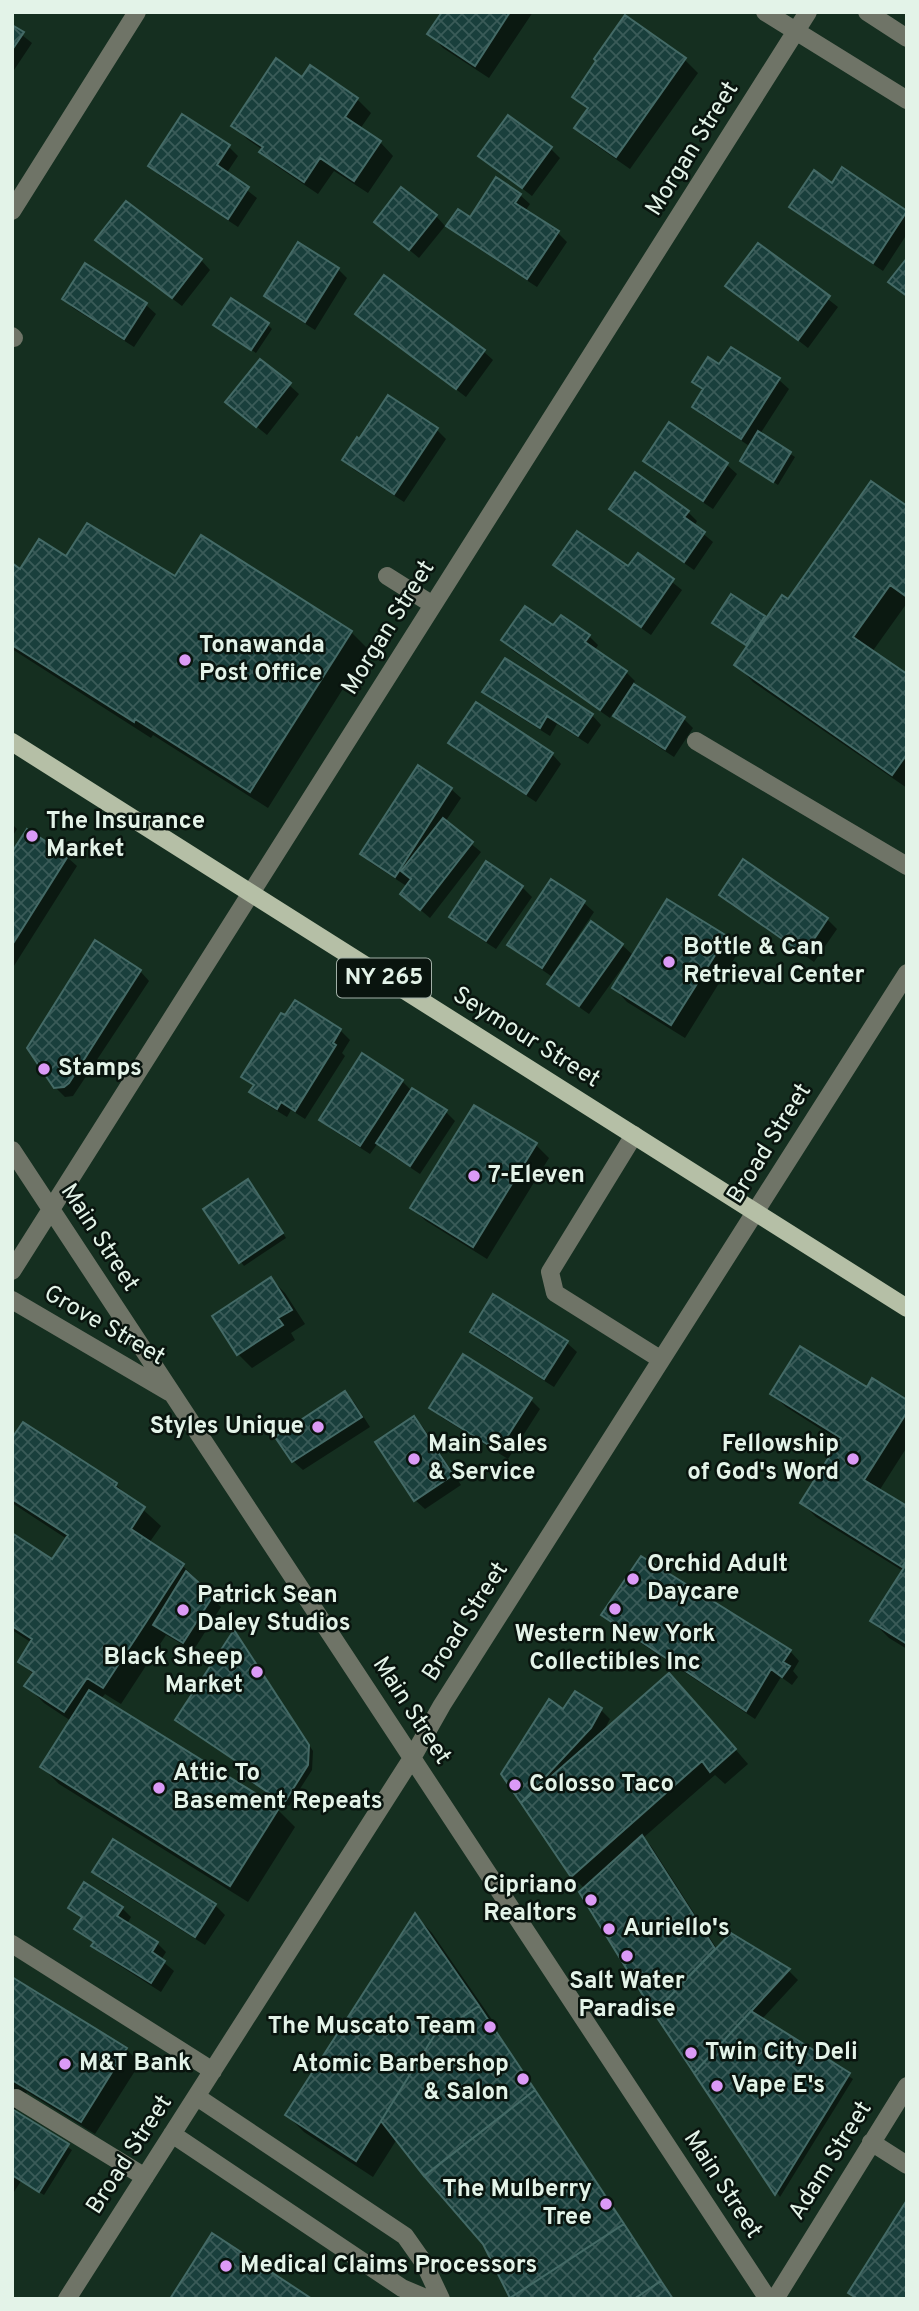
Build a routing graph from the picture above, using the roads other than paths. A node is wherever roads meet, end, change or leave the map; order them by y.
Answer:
1 (137, 12) edge
2 (765, 12) edge
3 (808, 12) edge
4 (867, 12) edge
5 (796, 32) junction
6 (907, 38) edge
7 (907, 100) edge
8 (12, 211) edge
9 (387, 576) dead end
10 (433, 605) junction
11 (696, 741) dead end
12 (12, 743) edge
13 (907, 866) edge
14 (250, 894) junction
15 (907, 973) edge
16 (634, 1135) junction
17 (12, 1150) edge
18 (51, 1209) junction
19 (756, 1211) junction
20 (12, 1271) edge
21 (12, 1300) edge
22 (907, 1308) edge
23 (660, 1359) junction
24 (172, 1393) junction
25 (412, 1758) junction
26 (12, 1944) edge
27 (213, 2071) junction
28 (907, 2086) edge
29 (197, 2097) junction
30 (16, 2098) dead end
31 (172, 2134) junction
32 (871, 2142) junction
33 (907, 2165) edge
34 (145, 2177) junction
35 (68, 2299) edge
36 (428, 2299) edge
37 (441, 2299) edge
38 (768, 2299) edge
39 (775, 2299) edge

1 - 8 street
2 - 5 street
3 - 5 street, Morgan Street
4 - 6 street
5 - 7 street
5 - 10 street, Morgan Street
9 - 10 street
10 - 14 street, Morgan Street
11 - 13 street
12 - 14 main road, Seymour Street / NY 265
14 - 16 main road, Seymour Street / NY 265
14 - 18 street, Morgan Street
15 - 19 street, Broad Street
16 - 19 main road, Seymour Street / NY 265
16 - 23 street
17 - 18 street, Main Street
18 - 20 street, Morgan Street
18 - 24 street, Main Street
19 - 22 main road, Seymour Street / NY 265
19 - 23 street, Broad Street
21 - 24 street, Grove Street
23 - 25 street, Broad Street
24 - 25 street, Main Street
25 - 27 street, Broad Street
25 - 38 street, Main Street
26 - 27 street
27 - 29 street, Broad Street
28 - 32 street, Adam Street
29 - 31 street, Broad Street
29 - 37 street
30 - 34 street
31 - 34 street, Broad Street
31 - 36 street
32 - 33 street
32 - 39 street, Adam Street
34 - 35 street, Broad Street

